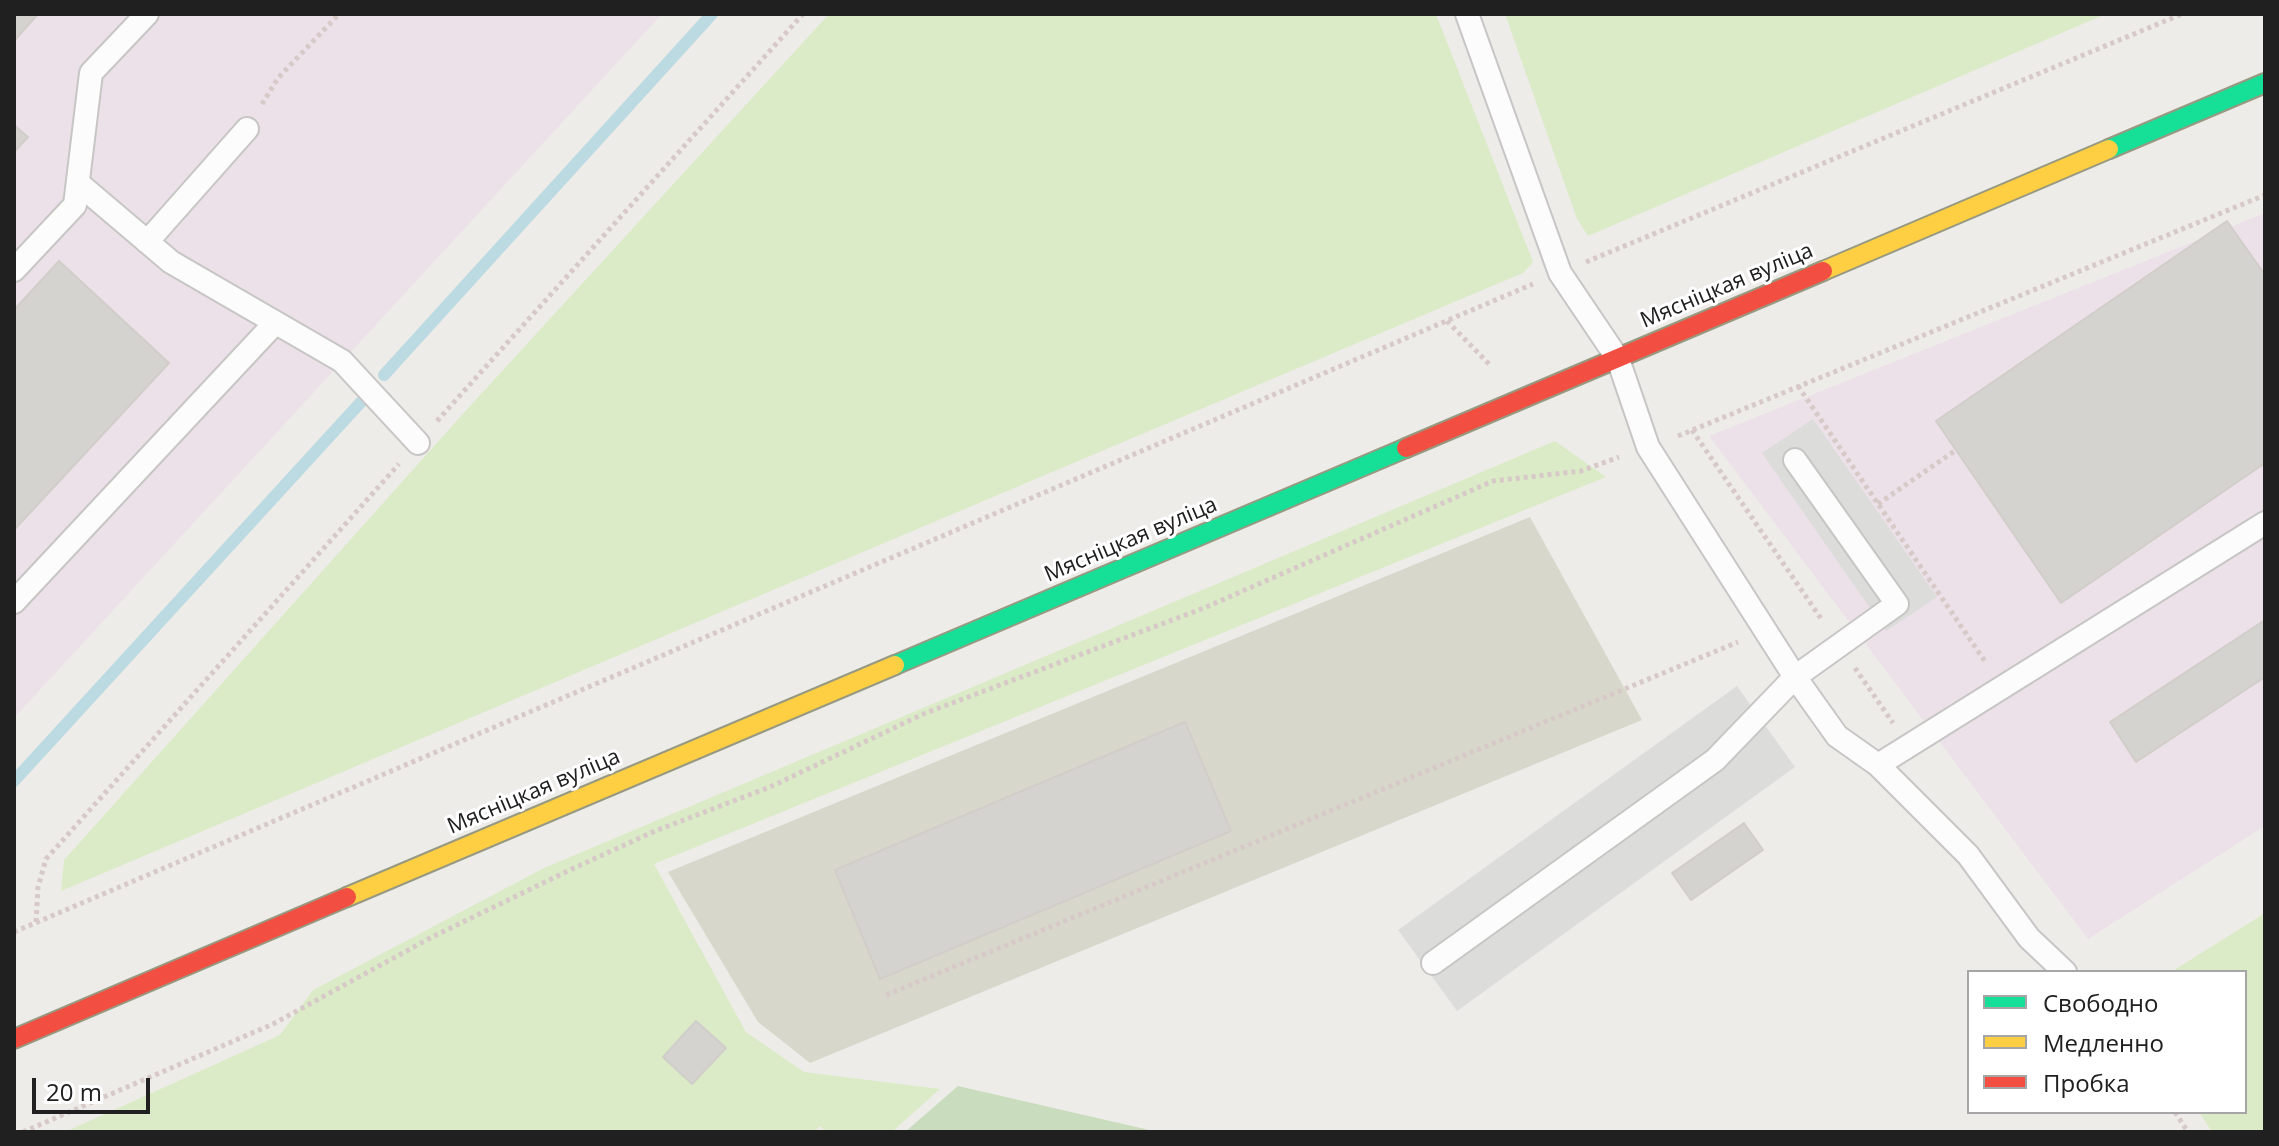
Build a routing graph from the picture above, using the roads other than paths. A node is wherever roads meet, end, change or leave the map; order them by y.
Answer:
1 (147, 14) edge
2 (1467, 14) edge
3 (2265, 83) edge
4 (247, 129) road end
5 (78, 183) junction
6 (147, 242) junction
7 (14, 270) edge
8 (275, 323) junction
9 (1618, 359) junction
10 (418, 443) dead end
11 (1795, 460) dead end
12 (2265, 523) edge
13 (14, 602) edge
14 (1795, 677) junction
15 (1878, 765) junction
16 (1433, 963) dead end
17 (2063, 970) edge
18 (14, 1039) edge

1 - 5 lane
2 - 9 lane
3 - 9 main road, Мясніцкая вуліца
4 - 6 lane
5 - 6 lane
5 - 7 lane
6 - 8 lane
8 - 10 lane
8 - 13 lane
9 - 14 lane
9 - 18 main road, Мясніцкая вуліца
11 - 14 lane
12 - 15 lane
14 - 15 lane
14 - 16 lane
15 - 17 lane

